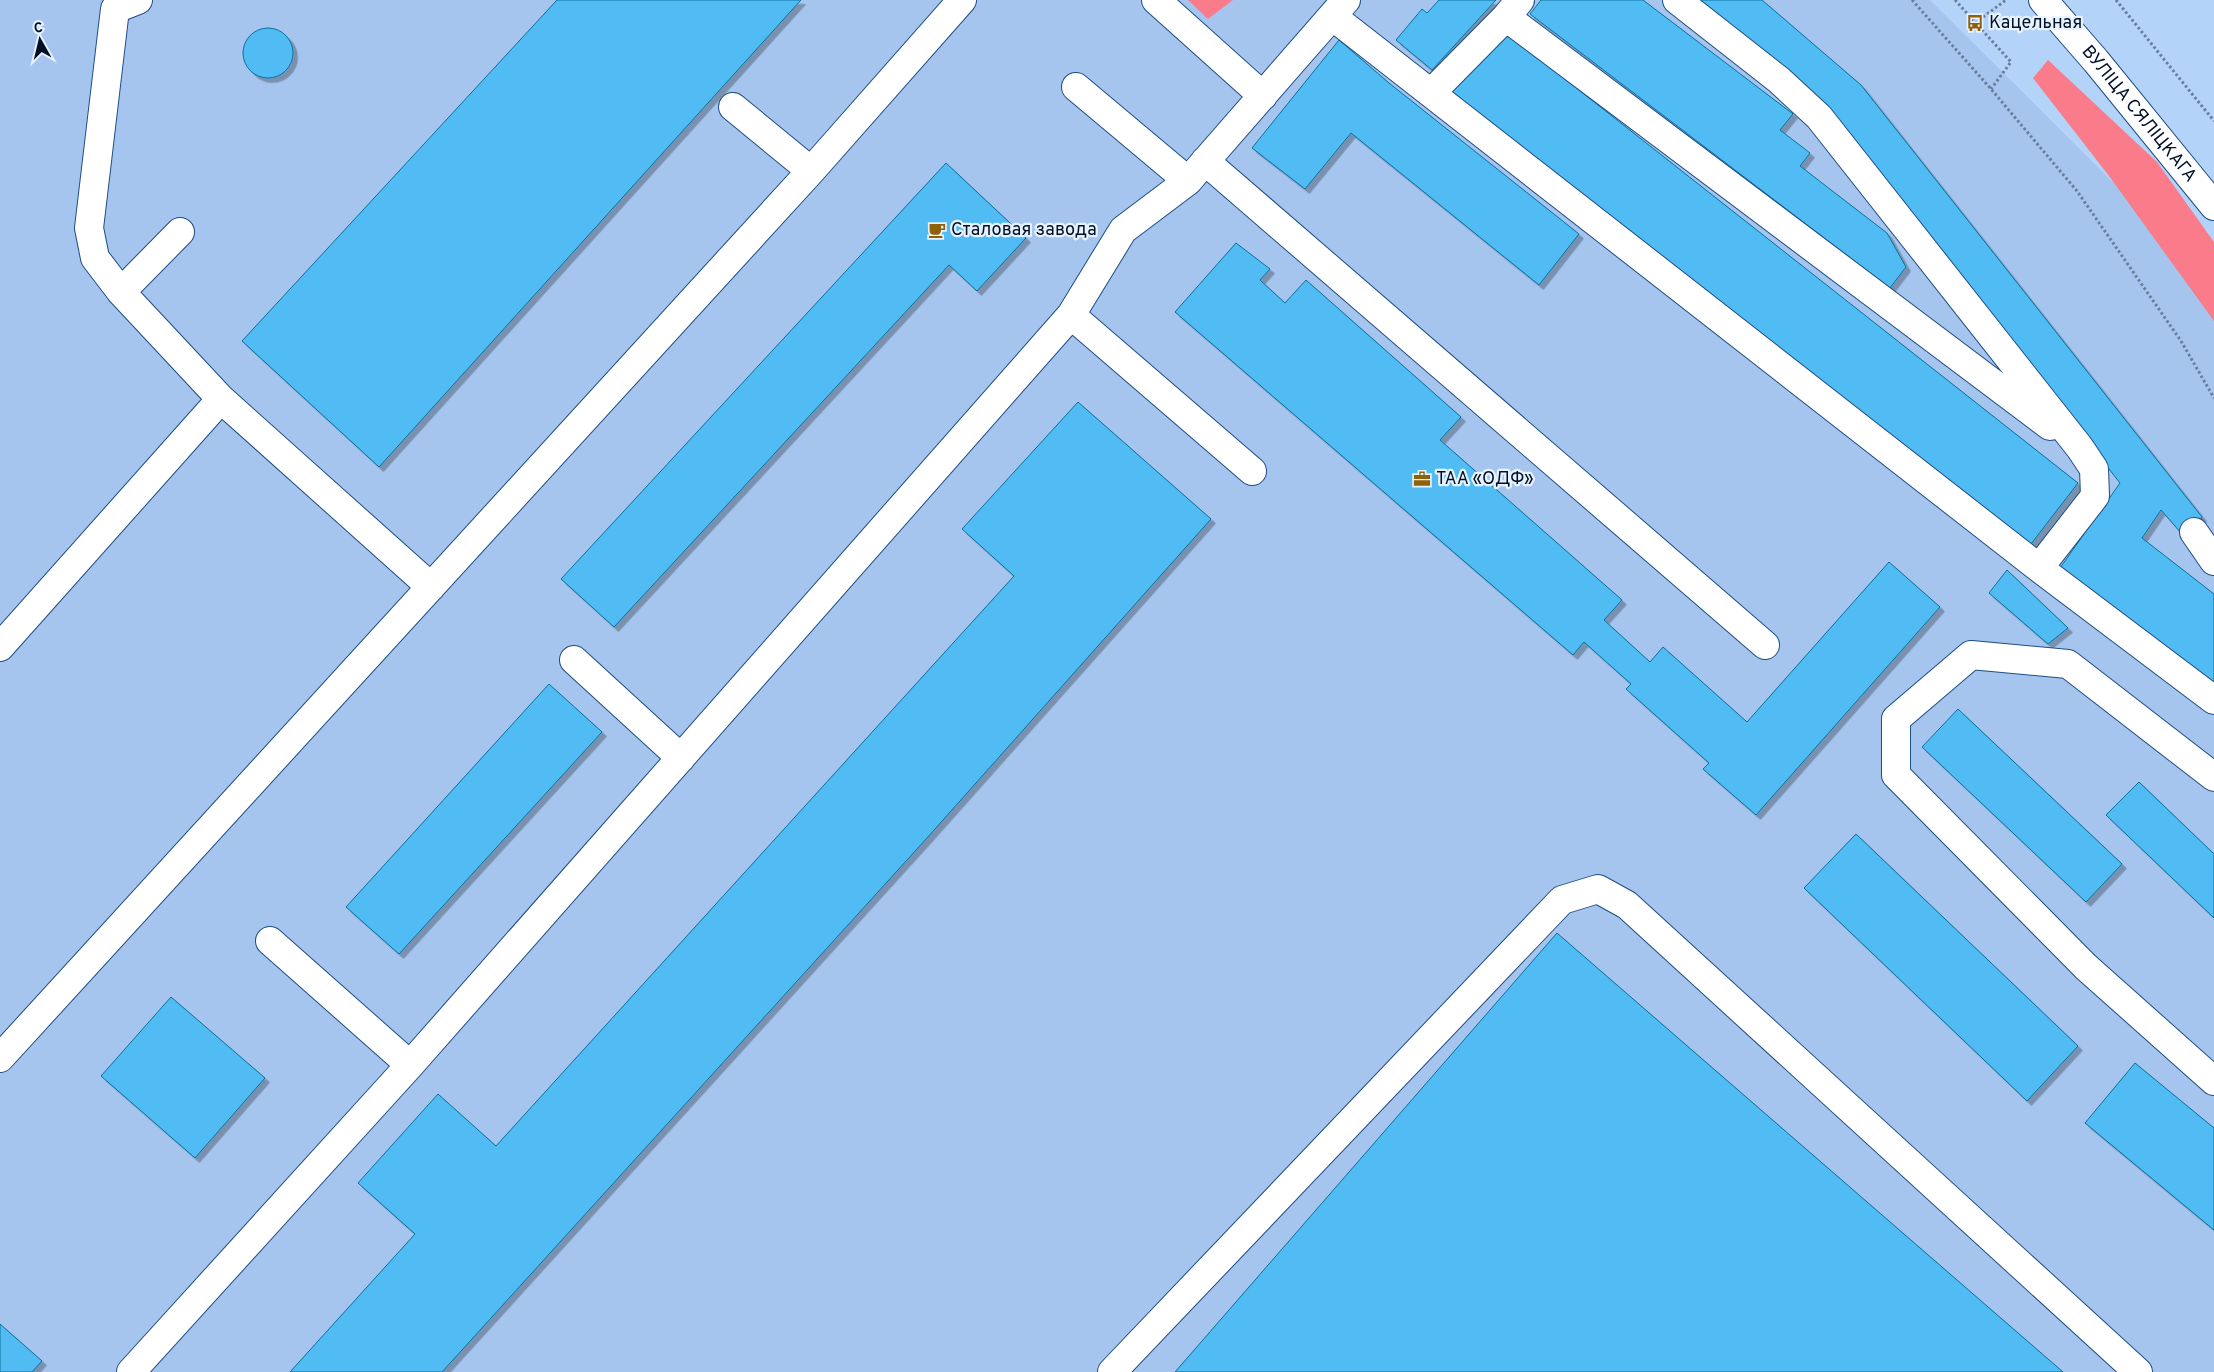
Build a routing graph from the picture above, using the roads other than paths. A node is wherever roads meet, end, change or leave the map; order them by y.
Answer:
1 (962, 0) edge
2 (1156, 0) edge
3 (1677, 0) edge
4 (2043, 0) edge
5 (120, 3) edge
6 (1339, 8) edge
7 (1513, 8) edge
8 (1076, 87) dead end
9 (1430, 93) junction
10 (1263, 96) junction
11 (733, 107) dead end
12 (1196, 171) junction
13 (811, 172) junction
14 (2214, 206) edge
15 (180, 232) dead end
16 (121, 292) junction
17 (1071, 315) junction
18 (221, 398) junction
19 (2080, 448) junction
20 (1252, 472) dead end
21 (2194, 532) dead end
22 (2214, 561) edge
23 (2039, 568) junction
24 (431, 587) junction
25 (6, 637) edge
26 (1765, 645) dead end
27 (574, 660) dead end
28 (2214, 700) edge
29 (681, 758) junction
30 (2214, 777) edge
31 (270, 941) dead end
32 (0, 1058) edge
33 (410, 1065) junction
34 (2214, 1081) edge
35 (131, 1372) edge
36 (1112, 1372) edge
37 (2138, 1372) edge

1 - 13 main road
2 - 10 main road
3 - 19 main road
4 - 14 main road, ВУЛІЦА СЯЛІЦКАГА
5 - 16 main road
6 - 9 main road
6 - 10 main road
7 - 9 main road
7 - 19 main road
8 - 12 main road
9 - 23 main road
10 - 12 main road
11 - 13 main road
12 - 17 main road
12 - 26 main road
13 - 24 main road
15 - 16 main road
16 - 18 main road
17 - 20 main road
17 - 29 main road
18 - 24 main road
18 - 25 main road
19 - 23 main road
21 - 22 main road
23 - 28 main road
24 - 32 main road
27 - 29 main road
29 - 33 main road
30 - 34 main road
31 - 33 main road
33 - 35 main road
36 - 37 main road

